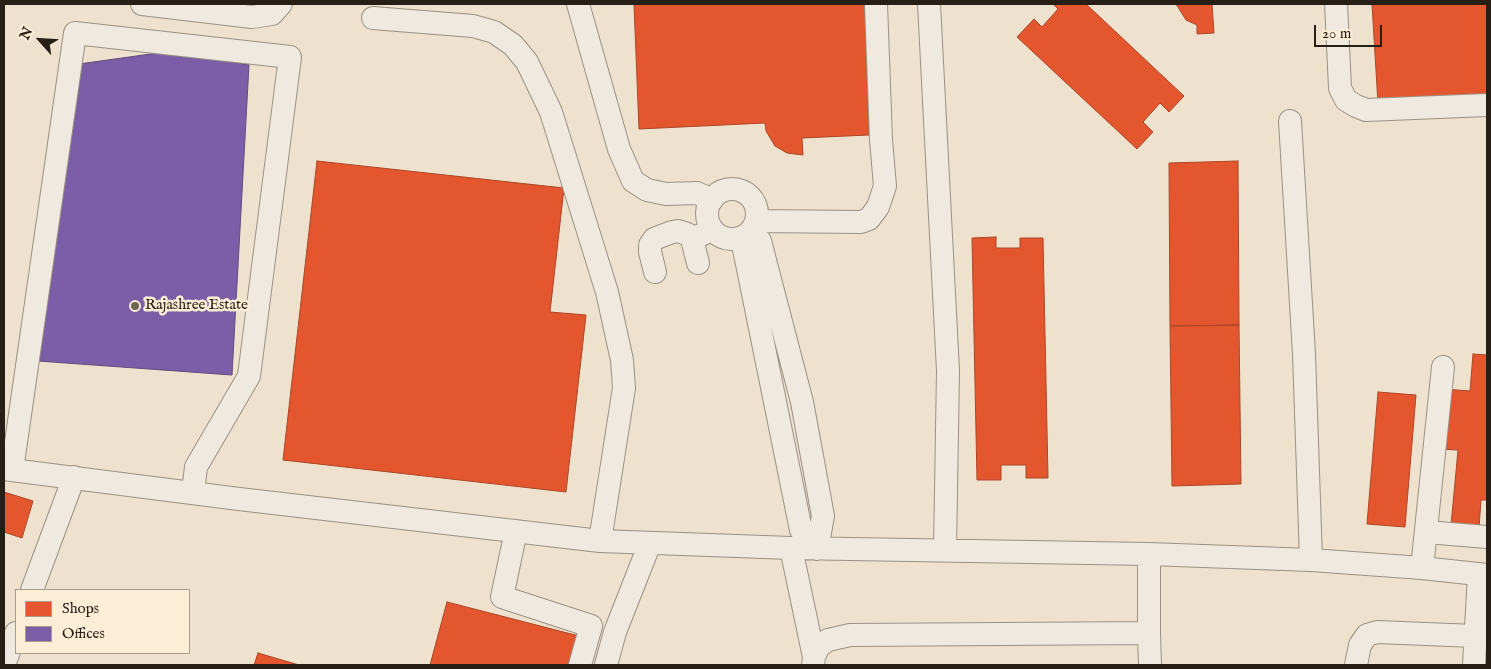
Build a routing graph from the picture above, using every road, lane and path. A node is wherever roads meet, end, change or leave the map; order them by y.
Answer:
1 (142, 4) edge
2 (281, 4) edge
3 (578, 4) edge
4 (876, 4) edge
5 (929, 4) edge
6 (1336, 4) edge
7 (373, 18) dead end
8 (1487, 105) edge
9 (1290, 121) dead end
10 (712, 200) junction
11 (752, 228) junction
12 (713, 230) junction
13 (692, 239) junction
14 (698, 263) dead end
15 (655, 272) dead end
16 (1443, 368) dead end
17 (8, 469) edge
18 (74, 477) junction
19 (193, 492) junction
20 (516, 531) junction
21 (1426, 532) junction
22 (1487, 537) edge
23 (600, 541) junction
24 (650, 543) junction
25 (791, 548) junction
26 (816, 549) junction
27 (945, 550) junction
28 (1149, 554) junction
29 (1310, 560) junction
30 (1422, 568) junction
31 (1483, 574) edge
32 (32, 589) edge
33 (1148, 633) junction
34 (15, 636) edge
35 (1475, 636) junction
36 (814, 661) edge
37 (4, 665) edge
38 (580, 665) edge
39 (606, 665) edge
40 (1150, 665) edge
41 (1356, 665) edge
42 (1474, 665) edge

1 - 2 street
3 - 10 street
4 - 11 street
5 - 27 street
6 - 8 street
7 - 23 street
9 - 29 street
10 - 11 street
10 - 12 street
11 - 12 street
11 - 26 street
12 - 13 street
13 - 14 street
13 - 15 street
16 - 21 street
17 - 18 street
17 - 19 street
18 - 19 street
18 - 32 street
19 - 20 street
20 - 23 street
20 - 38 street
21 - 22 street
21 - 30 street
23 - 24 street
24 - 25 street
24 - 39 street
25 - 26 street
25 - 36 street
26 - 27 street
27 - 28 street
28 - 29 street
28 - 33 street
29 - 30 street
30 - 31 street
31 - 35 street
33 - 36 street
33 - 40 street
34 - 37 street
35 - 41 street
35 - 42 street

